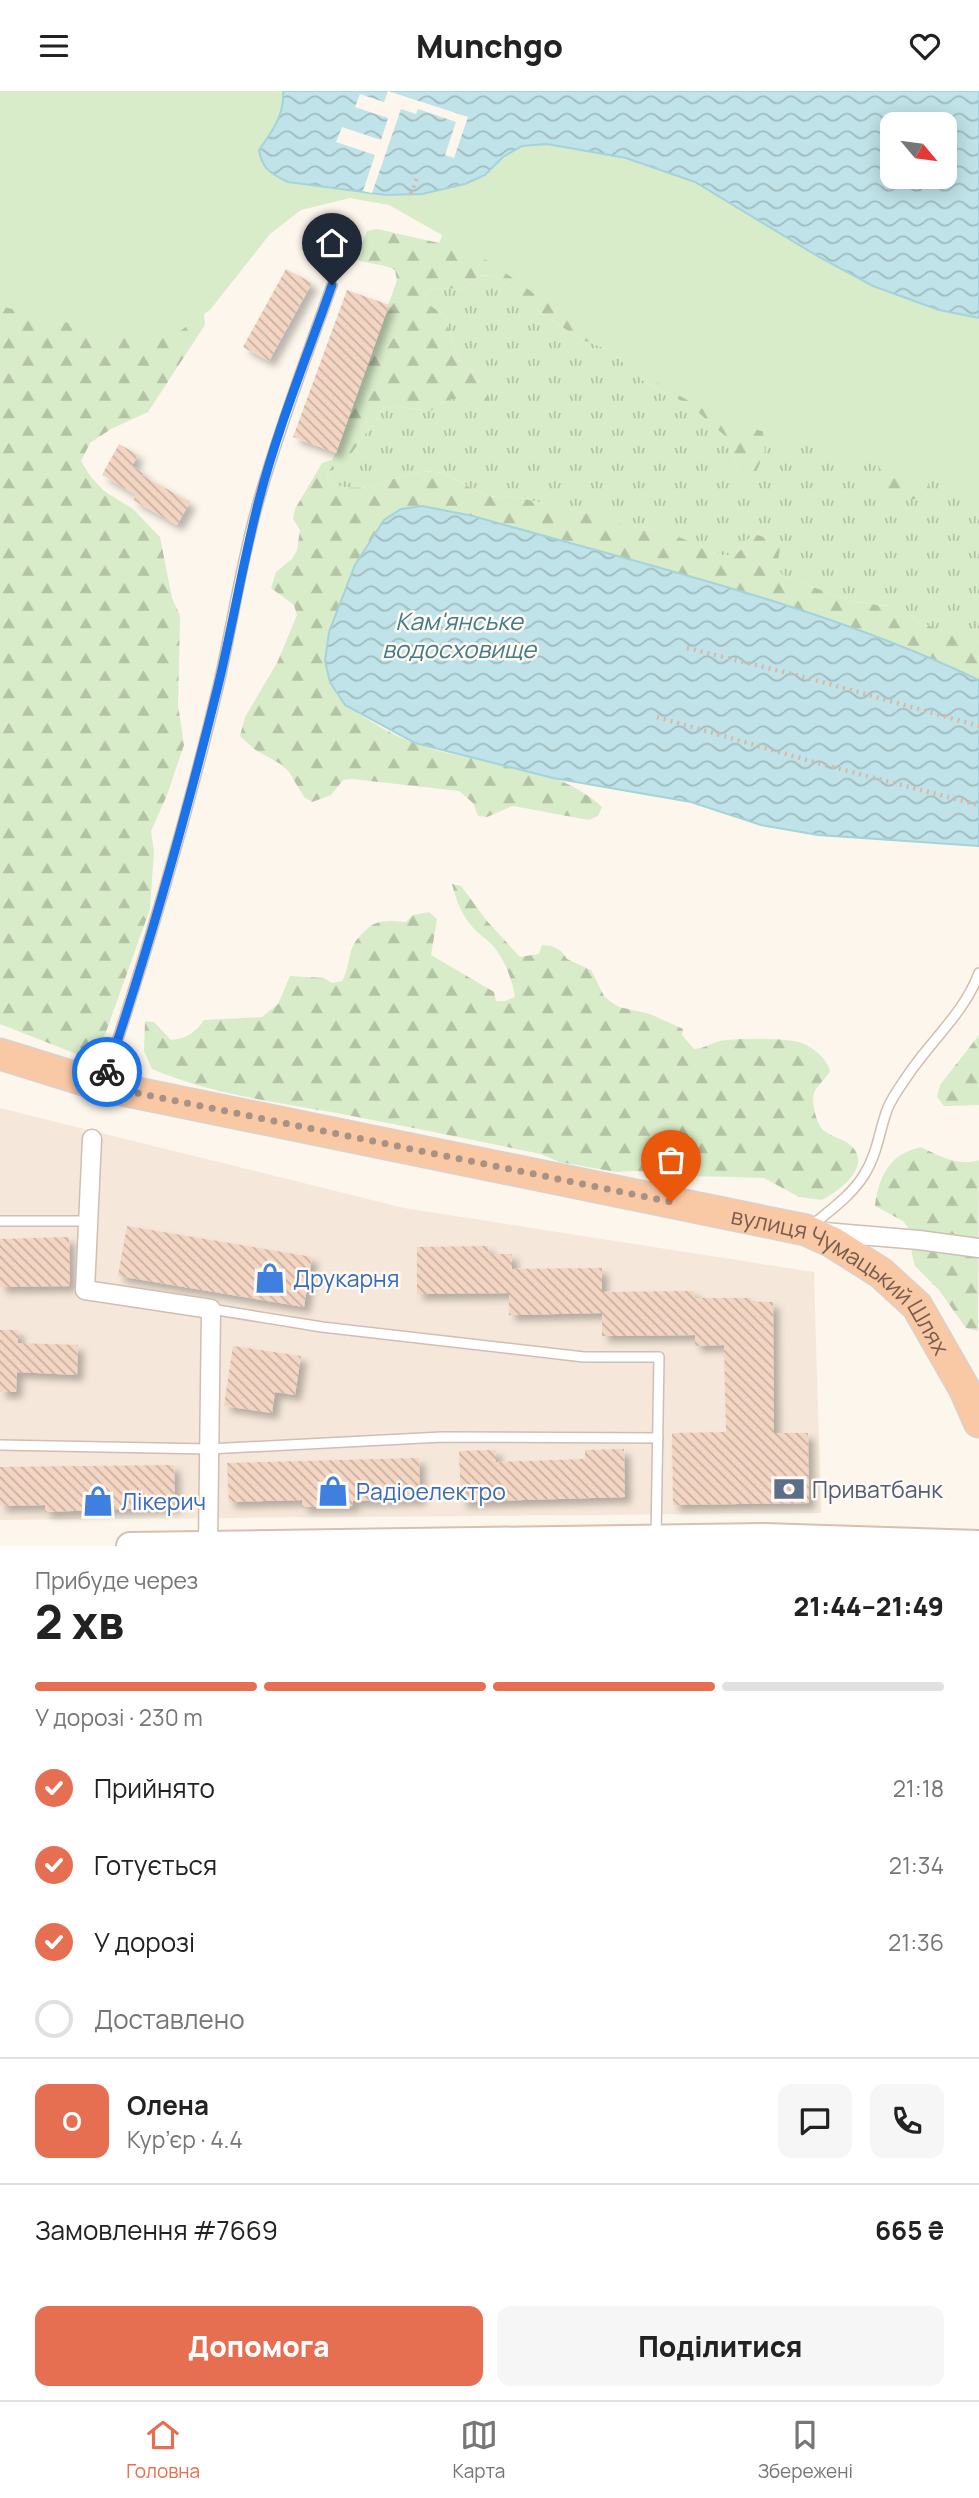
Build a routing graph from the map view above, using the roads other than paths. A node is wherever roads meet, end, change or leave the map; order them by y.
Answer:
1 (332, 285) dead end
2 (979, 973) edge
3 (0, 1054) edge
4 (103, 1086) junction
5 (92, 1139) dead end
6 (0, 1221) edge
7 (88, 1221) junction
8 (806, 1230) junction
9 (979, 1248) edge
10 (211, 1309) junction
11 (979, 1422) edge
12 (658, 1438) junction
13 (0, 1445) edge
14 (209, 1449) junction
15 (656, 1539) junction
16 (765, 1542) edge
17 (566, 1543) edge
18 (979, 1543) edge
19 (130, 1546) edge
20 (208, 1546) edge

1 - 4 lane
2 - 8 lane
3 - 4 highway, вулиця Чумацький Шлях
4 - 8 highway, вулиця Чумацький Шлях
5 - 7 street
6 - 7 lane
7 - 10 street
8 - 9 street
8 - 11 highway, вулиця Чумацький Шлях
10 - 12 lane
10 - 14 street
12 - 14 lane
12 - 15 lane
13 - 14 lane
14 - 20 street
15 - 16 main road
15 - 17 main road
16 - 18 main road
17 - 20 main road
19 - 20 main road

